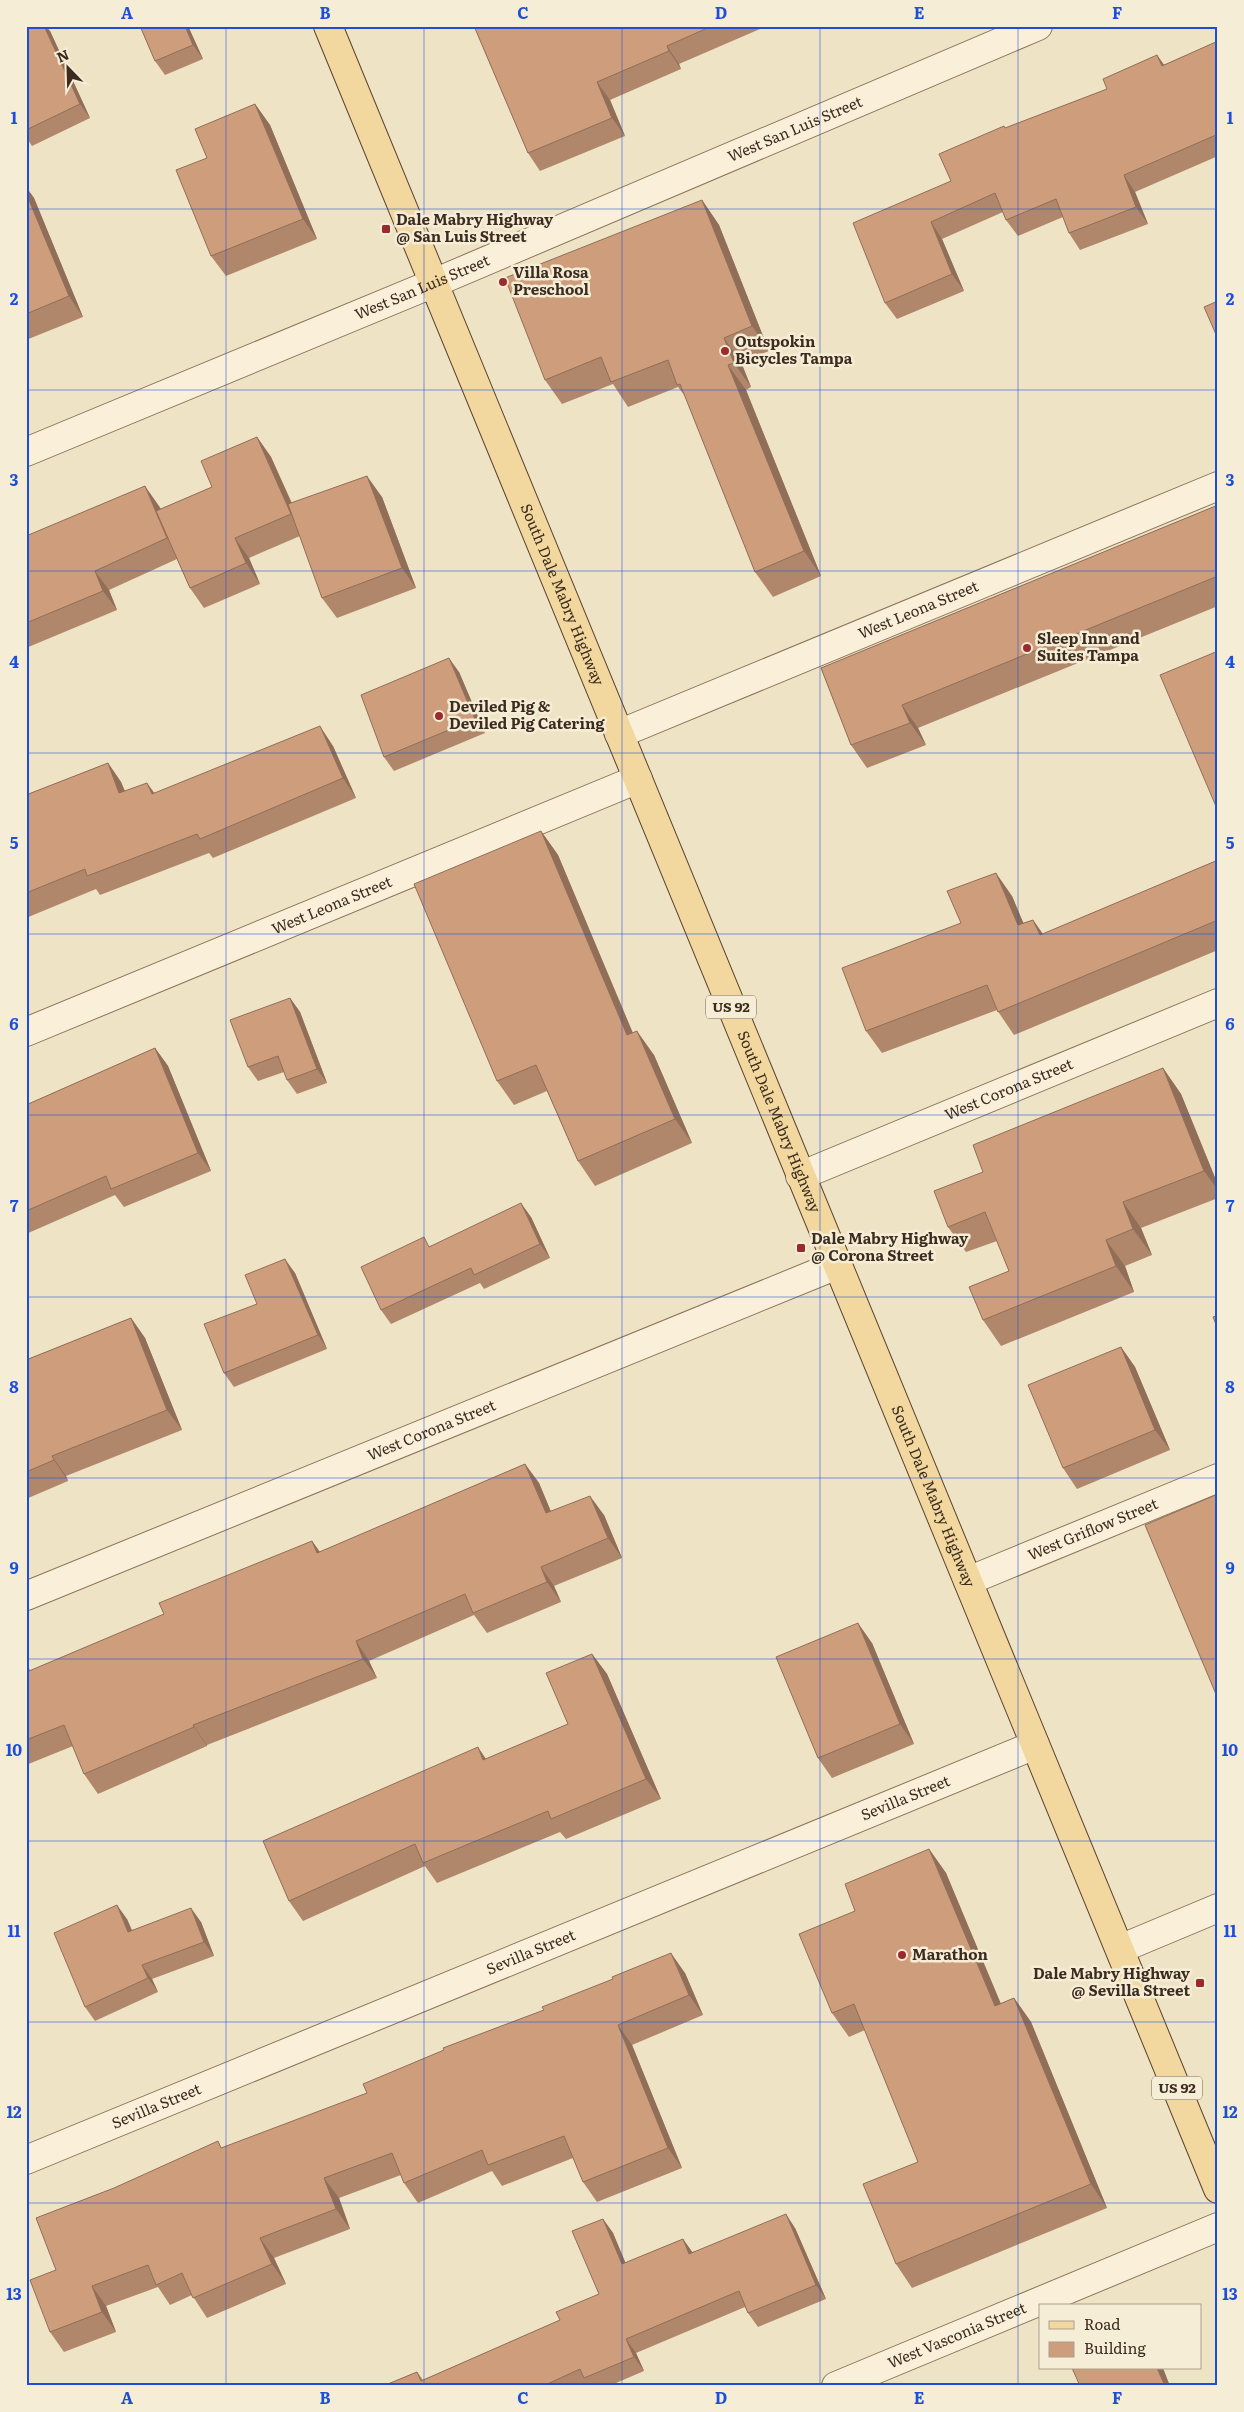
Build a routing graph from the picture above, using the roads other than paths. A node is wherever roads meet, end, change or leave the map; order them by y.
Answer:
1 (328, 26) edge
2 (1038, 26) edge
3 (434, 284) junction
4 (26, 452) edge
5 (1218, 486) edge
6 (619, 734) junction
7 (638, 779) junction
8 (1218, 1003) edge
9 (26, 1032) edge
10 (800, 1176) junction
11 (837, 1265) junction
12 (1218, 1478) edge
13 (968, 1580) junction
14 (26, 1596) edge
15 (1036, 1745) junction
16 (1218, 1908) edge
17 (1120, 1949) junction
18 (26, 2160) edge
19 (1218, 2189) edge
20 (1218, 2227) edge
21 (836, 2386) edge

1 - 3 main road, South Dale Mabry Highway / US 92
2 - 3 street, West San Luis Street
3 - 4 street, West San Luis Street
3 - 6 main road, South Dale Mabry Highway / US 92
5 - 6 street, West Leona Street
6 - 7 main road, South Dale Mabry Highway / US 92
7 - 9 street, West Leona Street
7 - 10 main road, South Dale Mabry Highway / US 92
8 - 10 street, West Corona Street
10 - 11 main road, South Dale Mabry Highway / US 92
11 - 13 main road, South Dale Mabry Highway / US 92
11 - 14 street, West Corona Street
12 - 13 street, West Griflow Street
13 - 15 main road, South Dale Mabry Highway / US 92
15 - 17 main road, South Dale Mabry Highway / US 92
15 - 18 street, Sevilla Street
16 - 17 street
17 - 19 main road, South Dale Mabry Highway / US 92
20 - 21 street, West Vasconia Street

